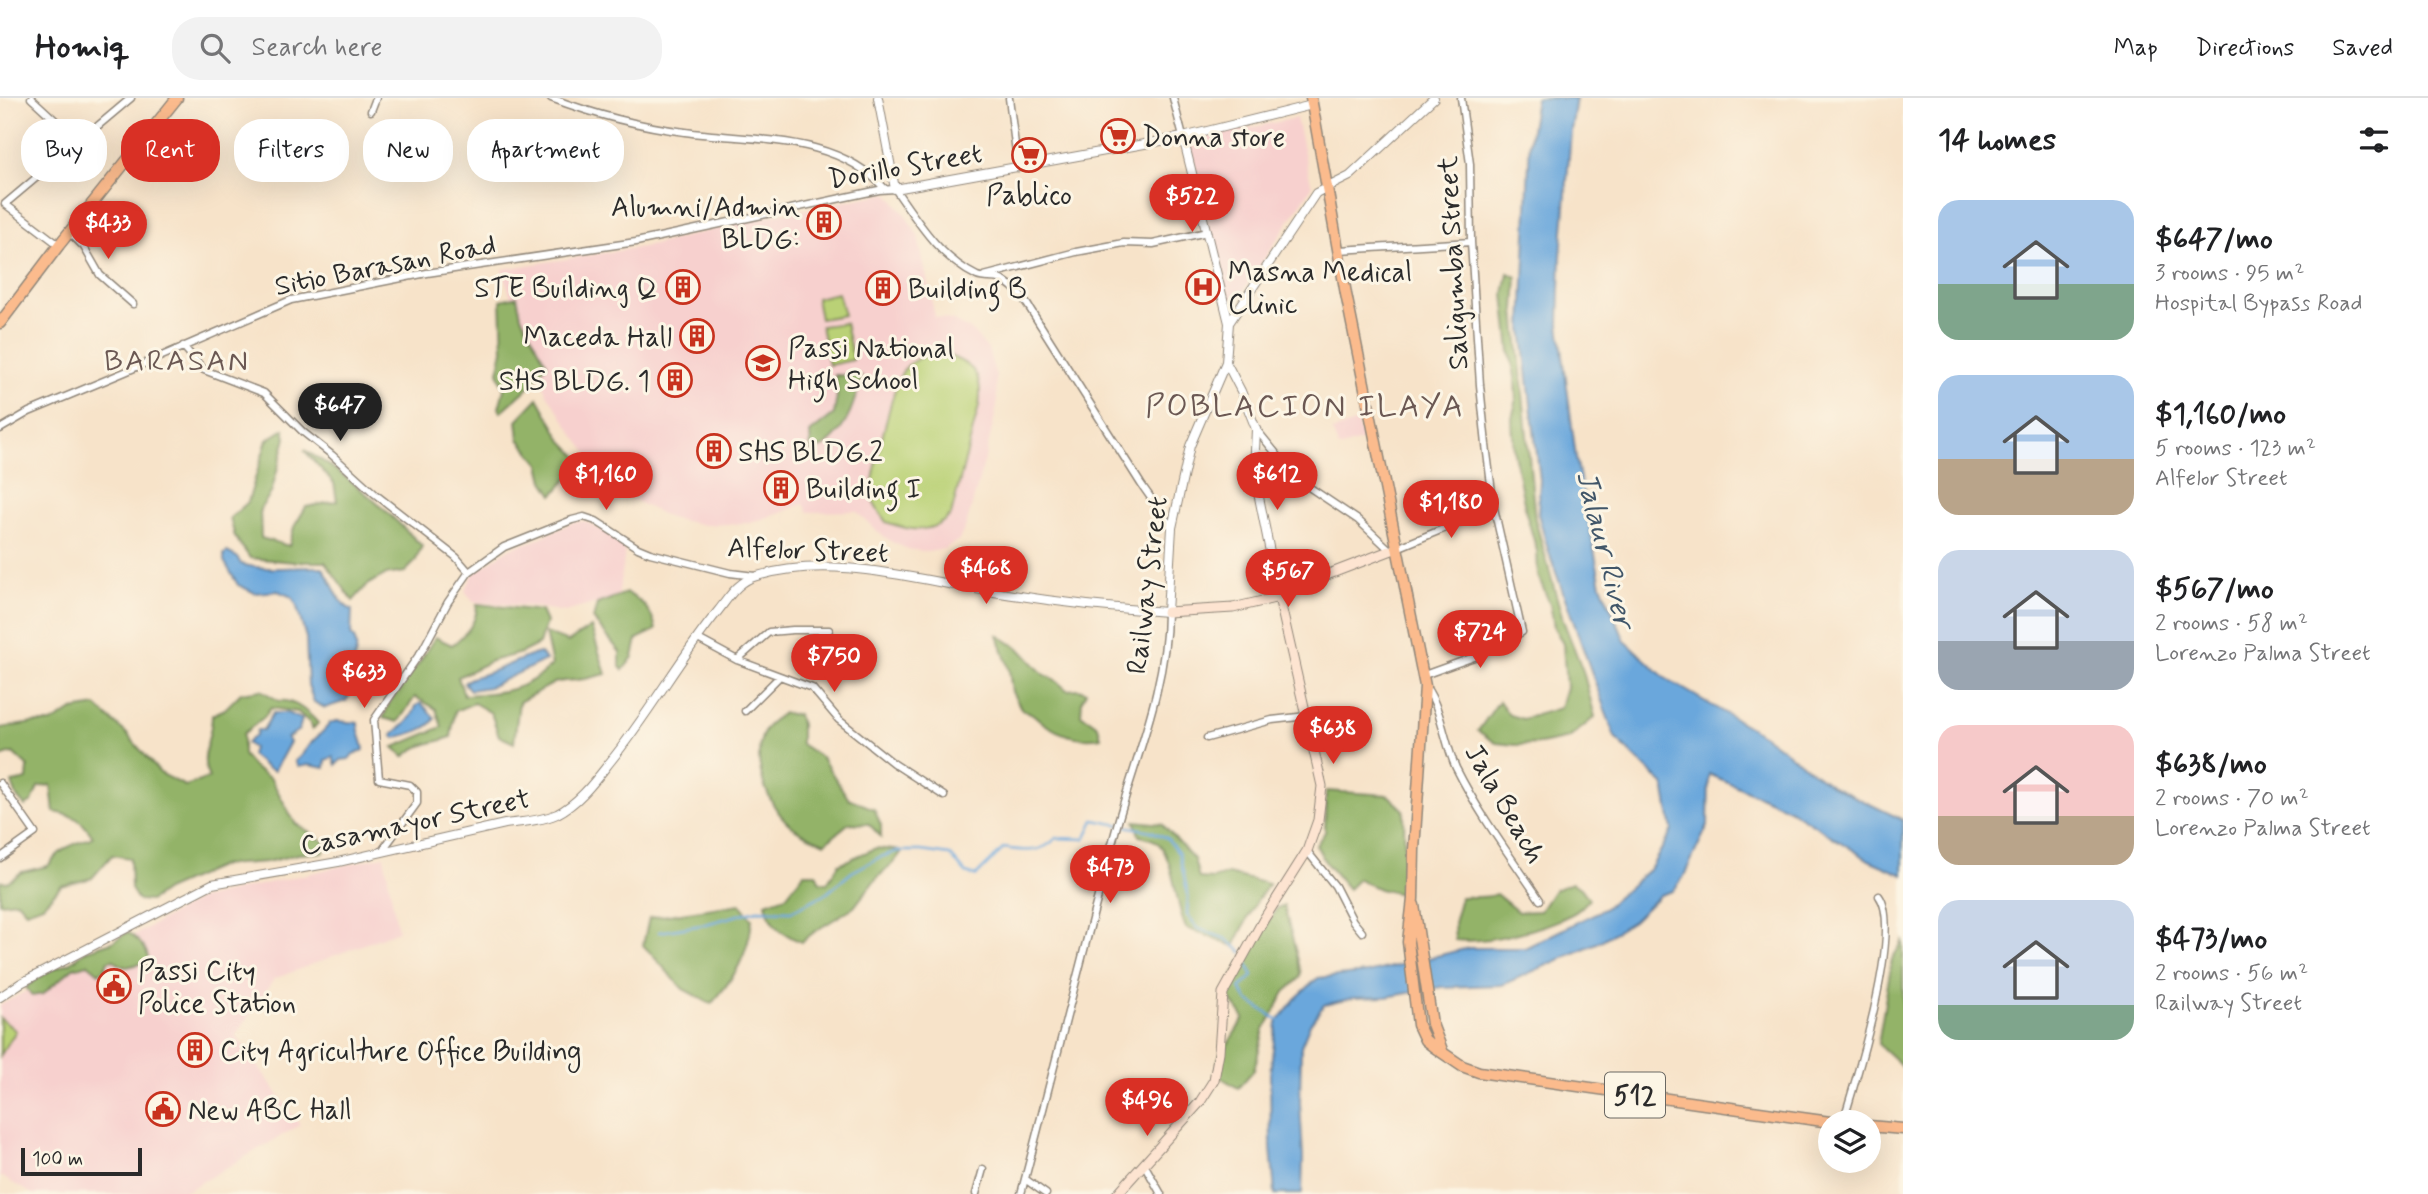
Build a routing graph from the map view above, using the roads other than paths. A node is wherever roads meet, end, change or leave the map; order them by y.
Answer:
1 (31, 98) edge
2 (131, 98) edge
3 (177, 98) edge
4 (376, 98) edge
5 (551, 98) edge
6 (878, 98) edge
7 (1009, 98) edge
8 (1173, 98) edge
9 (1434, 98) edge
10 (1461, 98) edge
11 (1311, 102) edge
12 (371, 111) dead end
13 (54, 119) edge
14 (107, 119) edge
15 (1183, 137) junction
16 (1018, 168) junction
17 (32, 182) edge
18 (1327, 187) junction
19 (885, 189) junction
20 (895, 189) junction
21 (1207, 232) junction
22 (70, 233) junction
23 (636, 242) joint
24 (1471, 242) junction
25 (59, 245) junction
26 (1339, 250) junction
27 (979, 277) junction
28 (134, 304) dead end
29 (0, 323) edge
30 (1229, 323) junction
31 (183, 346) junction
32 (1226, 362) junction
33 (0, 429) edge
34 (1256, 429) junction
35 (1494, 508) junction
36 (1172, 528) junction
37 (1394, 549) junction
38 (469, 572) junction
39 (755, 576) junction
40 (1279, 597) junction
41 (1167, 612) junction
42 (830, 630) dead end
43 (698, 639) junction
44 (737, 660) junction
45 (779, 677) junction
46 (1424, 680) junction
47 (745, 711) dead end
48 (1307, 716) junction
49 (1207, 738) dead end
50 (0, 783) edge
51 (943, 796) dead end
52 (382, 851) junction
53 (1307, 851) junction
54 (0, 858) edge
55 (1879, 896) dead end
56 (1413, 899) junction
57 (1540, 900) dead end
58 (1362, 932) dead end
59 (0, 997) edge
60 (1445, 1054) junction
61 (1847, 1110) edge
62 (1818, 1120) edge
63 (1881, 1127) edge
64 (1903, 1129) edge
65 (1144, 1164) junction
66 (983, 1169) dead end
67 (1025, 1179) junction
68 (976, 1194) edge
69 (1021, 1194) edge
70 (1046, 1194) edge
71 (1117, 1194) edge
72 (1161, 1194) edge

1 - 13 street
2 - 14 street
3 - 22 main road
4 - 12 street
5 - 19 street
6 - 20 street
7 - 16 street
8 - 15 street
9 - 18 street, Railway Street
10 - 24 street, Saligumba Street
11 - 15 street, Dorillo Street
11 - 18 main road, 512
15 - 16 street, Dorillo Street
15 - 21 street
16 - 20 street, Dorillo Street
17 - 25 street
18 - 26 main road, 512
18 - 30 street, Railway Street
19 - 20 street, Dorillo Street
19 - 23 street, Dorillo Street
20 - 27 street
21 - 27 street
21 - 30 street
22 - 25 main road
22 - 28 street
23 - 31 street, Sitio Barasan Road
24 - 26 street
24 - 35 street, Saligumba Street
25 - 29 main road
26 - 37 main road, 512
27 - 36 street
30 - 32 street, Railway Street
31 - 33 street, Sitio Barasan Road
31 - 38 street
32 - 34 street
32 - 36 street, Railway Street
34 - 37 street
34 - 40 street
35 - 37 street
35 - 46 street, Saligumba Street
36 - 41 street, Railway Street
37 - 40 main road
37 - 46 main road, 512
38 - 39 street, Alfelor Street
38 - 52 street, Alfelor Street
39 - 41 street, Alfelor Street
39 - 43 street, Casamayor Street
40 - 41 main road
40 - 48 main road
41 - 67 street, Railway Street
42 - 44 street
43 - 44 street
43 - 52 street, Casamayor Street
44 - 45 street
45 - 47 street
45 - 51 street
46 - 56 main road, 512
46 - 57 street, Jala Beach
48 - 49 street
48 - 53 main road
50 - 54 street
52 - 59 street, Casamayor Street
53 - 58 street
53 - 65 main road
55 - 61 street
56 - 60 main road, 512
56 - 60 main road, 512
60 - 62 main road, 512
63 - 64 main road
65 - 71 main road
65 - 72 street
66 - 68 street
67 - 69 street, Railway Street
67 - 70 street

